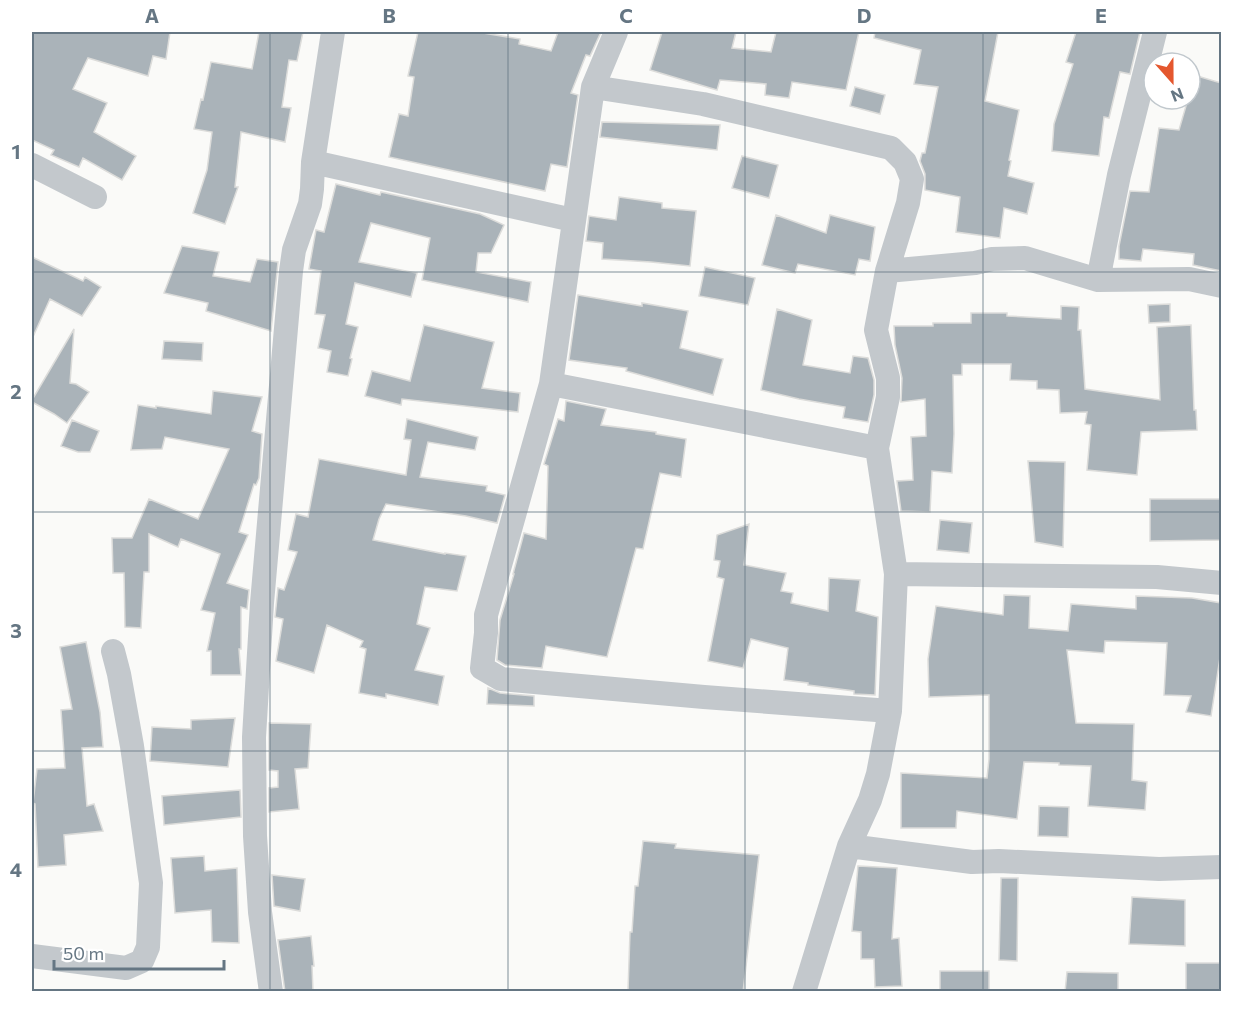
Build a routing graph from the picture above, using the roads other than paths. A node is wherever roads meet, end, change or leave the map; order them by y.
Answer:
1 (333, 32) edge
2 (616, 32) edge
3 (1155, 32) edge
4 (593, 87) junction
5 (313, 162) junction
6 (32, 165) edge
7 (95, 197) dead end
8 (573, 220) junction
9 (887, 271) junction
10 (1098, 280) junction
11 (1221, 286) edge
12 (551, 384) junction
13 (877, 448) junction
14 (896, 574) junction
15 (1221, 583) edge
16 (113, 651) dead end
17 (890, 711) junction
18 (849, 846) junction
19 (1221, 867) edge
20 (32, 957) edge
21 (272, 992) edge
22 (804, 992) edge

1 - 5 street
2 - 4 street
3 - 10 street
4 - 8 street
4 - 9 street
5 - 8 street
5 - 21 street
6 - 7 street
8 - 12 street
9 - 10 street
9 - 13 street
10 - 11 street
12 - 13 street
12 - 17 street
13 - 14 street
14 - 15 street
14 - 17 street
16 - 20 street
17 - 18 street
18 - 19 street
18 - 22 street

